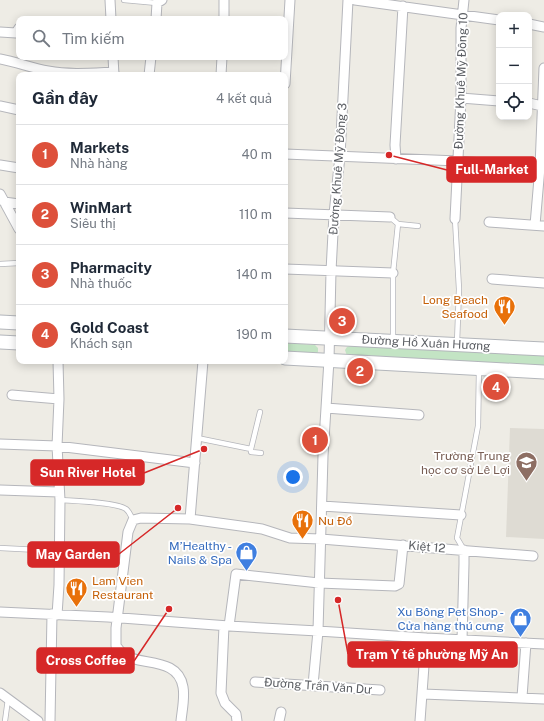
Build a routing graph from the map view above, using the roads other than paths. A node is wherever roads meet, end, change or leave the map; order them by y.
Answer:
1 (110, 0) edge
2 (124, 0) edge
3 (224, 0) edge
4 (290, 0) edge
5 (348, 0) edge
6 (355, 0) edge
7 (464, 0) edge
8 (160, 2) edge
9 (403, 6) junction
10 (462, 14) junction
11 (111, 16) edge
12 (157, 16) edge
13 (224, 16) edge
14 (496, 20) edge
15 (532, 25) edge
16 (544, 27) edge
17 (0, 32) edge
18 (16, 33) edge
19 (288, 34) edge
20 (0, 59) edge
21 (113, 60) edge
22 (152, 60) edge
23 (222, 60) edge
24 (286, 60) edge
25 (544, 68) edge
26 (58, 72) edge
27 (114, 72) edge
28 (150, 72) edge
29 (221, 72) edge
30 (286, 72) edge
31 (461, 98) junction
32 (496, 101) edge
33 (532, 104) edge
34 (0, 106) edge
35 (542, 106) junction
36 (16, 109) edge
37 (288, 154) edge
38 (340, 156) junction
39 (396, 159) junction
40 (458, 161) junction
41 (0, 165) edge
42 (16, 168) edge
43 (542, 168) edge
44 (2, 198) edge
45 (16, 203) edge
46 (288, 213) edge
47 (334, 214) junction
48 (390, 217) joint
49 (455, 219) joint
50 (489, 222) dead end
51 (16, 224) edge
52 (398, 224) junction
53 (540, 225) edge
54 (418, 226) dead end
55 (16, 263) edge
56 (0, 264) edge
57 (288, 269) edge
58 (331, 271) junction
59 (394, 273) junction
60 (492, 279) dead end
61 (544, 283) edge
62 (0, 322) edge
63 (16, 322) edge
64 (288, 336) edge
65 (330, 338) junction
66 (393, 341) junction
67 (0, 342) edge
68 (16, 343) edge
69 (457, 345) junction
70 (544, 349) edge
71 (288, 358) edge
72 (329, 360) junction
73 (58, 364) edge
74 (203, 364) edge
75 (479, 368) junction
76 (544, 372) edge
77 (12, 395) dead end
78 (59, 399) junction
79 (326, 408) junction
80 (260, 412) dead end
81 (419, 415) dead end
82 (197, 438) junction
83 (0, 444) edge
84 (57, 446) junction
85 (251, 449) junction
86 (261, 453) dead end
87 (195, 463) junction
88 (0, 490) edge
89 (60, 496) junction
90 (322, 506) junction
91 (461, 515) junction
92 (190, 519) junction
93 (133, 520) junction
94 (321, 539) junction
95 (403, 545) junction
96 (0, 548) edge
97 (464, 550) junction
98 (59, 551) junction
99 (533, 556) dead end
100 (319, 583) junction
101 (0, 612) edge
102 (54, 614) junction
103 (118, 619) junction
104 (227, 626) junction
105 (318, 631) junction
106 (426, 638) junction
107 (462, 640) junction
108 (526, 643) junction
109 (544, 644) edge
110 (255, 682) dead end
111 (313, 685) junction
112 (380, 690) dead end
113 (0, 693) edge
114 (423, 694) junction
115 (522, 697) junction
116 (544, 698) edge
117 (8, 699) junction
118 (5, 721) edge
119 (38, 721) edge
120 (50, 721) edge
121 (181, 721) edge
122 (237, 721) edge
123 (420, 721) edge

1 - 11 street
2 - 8 lane
3 - 13 street
4 - 19 street
5 - 38 street, Đường Khuê Mỹ Đông 3
6 - 9 street
7 - 10 street, Đường Khuê Mỹ Đông 10
8 - 12 street
9 - 10 street
9 - 39 street
10 - 14 street
10 - 31 street, Đường Khuê Mỹ Đông 10
15 - 16 street
17 - 18 street
20 - 26 street
21 - 27 street
22 - 28 street
23 - 29 street
24 - 30 street
25 - 35 street
31 - 32 street
31 - 40 street, Đường Khuê Mỹ Đông 10
33 - 35 street
34 - 36 street
35 - 43 street
37 - 38 street
38 - 39 street
38 - 47 street, Đường Khuê Mỹ Đông 3
39 - 40 street
40 - 43 street
40 - 49 street, Đường Khuê Mỹ Đông 10
41 - 42 street
43 - 53 street
44 - 45 street
44 - 51 street
46 - 47 street
47 - 48 street
47 - 58 street, Đường Khuê Mỹ Đông 3
48 - 52 lane
49 - 69 lane
50 - 53 street
52 - 54 lane
52 - 59 lane
55 - 56 lane
57 - 58 street
58 - 59 street
58 - 65 street, Đường Khuê Mỹ Đông 3
59 - 66 lane
60 - 61 street
62 - 63 main road
64 - 65 main road, Đường Hồ Xuân Hương
65 - 66 main road, Đường Hồ Xuân Hương
65 - 72 street, Đường Khuê Mỹ Đông 3
66 - 69 main road, Đường Hồ Xuân Hương
67 - 68 main road
69 - 70 main road, Đường Hồ Xuân Hương
71 - 72 main road, Đường Hồ Xuân Hương
72 - 75 main road, Đường Hồ Xuân Hương
72 - 79 street, Đường Khuê Mỹ Đông 3
73 - 78 street
74 - 82 street
75 - 76 main road, Đường Hồ Xuân Hương
75 - 91 lane
77 - 78 street
78 - 84 street
79 - 81 street
79 - 90 street, Đường Khuê Mỹ Đông 3
80 - 85 lane
82 - 85 lane
82 - 87 street
83 - 84 street
84 - 87 street
84 - 89 street
85 - 86 lane
87 - 92 street
88 - 89 street
89 - 93 lane
89 - 98 street
90 - 91 street
90 - 94 street, Đường Khuê Mỹ Đông 3
91 - 97 lane
92 - 93 street, Kiệt 12
92 - 94 street, Kiệt 12
93 - 103 street
94 - 95 street, Kiệt 12
94 - 100 street, Đường Khuê Mỹ Đông 3
95 - 97 street, Kiệt 12
95 - 100 street
96 - 98 lane
97 - 99 street, Kiệt 12
97 - 107 street
98 - 102 street
100 - 104 street
100 - 105 street, Đường Khuê Mỹ Đông 3
101 - 102 street
102 - 103 street
102 - 120 street
103 - 104 street
103 - 121 street
104 - 105 street
104 - 122 street
105 - 106 street
105 - 111 street, Đường Khuê Mỹ Đông 3
106 - 107 street
106 - 114 street
107 - 108 street
108 - 109 street
108 - 115 street
110 - 111 street, Đường Trần Văn Dư
111 - 112 street, Đường Trần Văn Dư
113 - 117 street
114 - 115 street
114 - 123 street
115 - 116 street
117 - 118 lane
117 - 119 street

